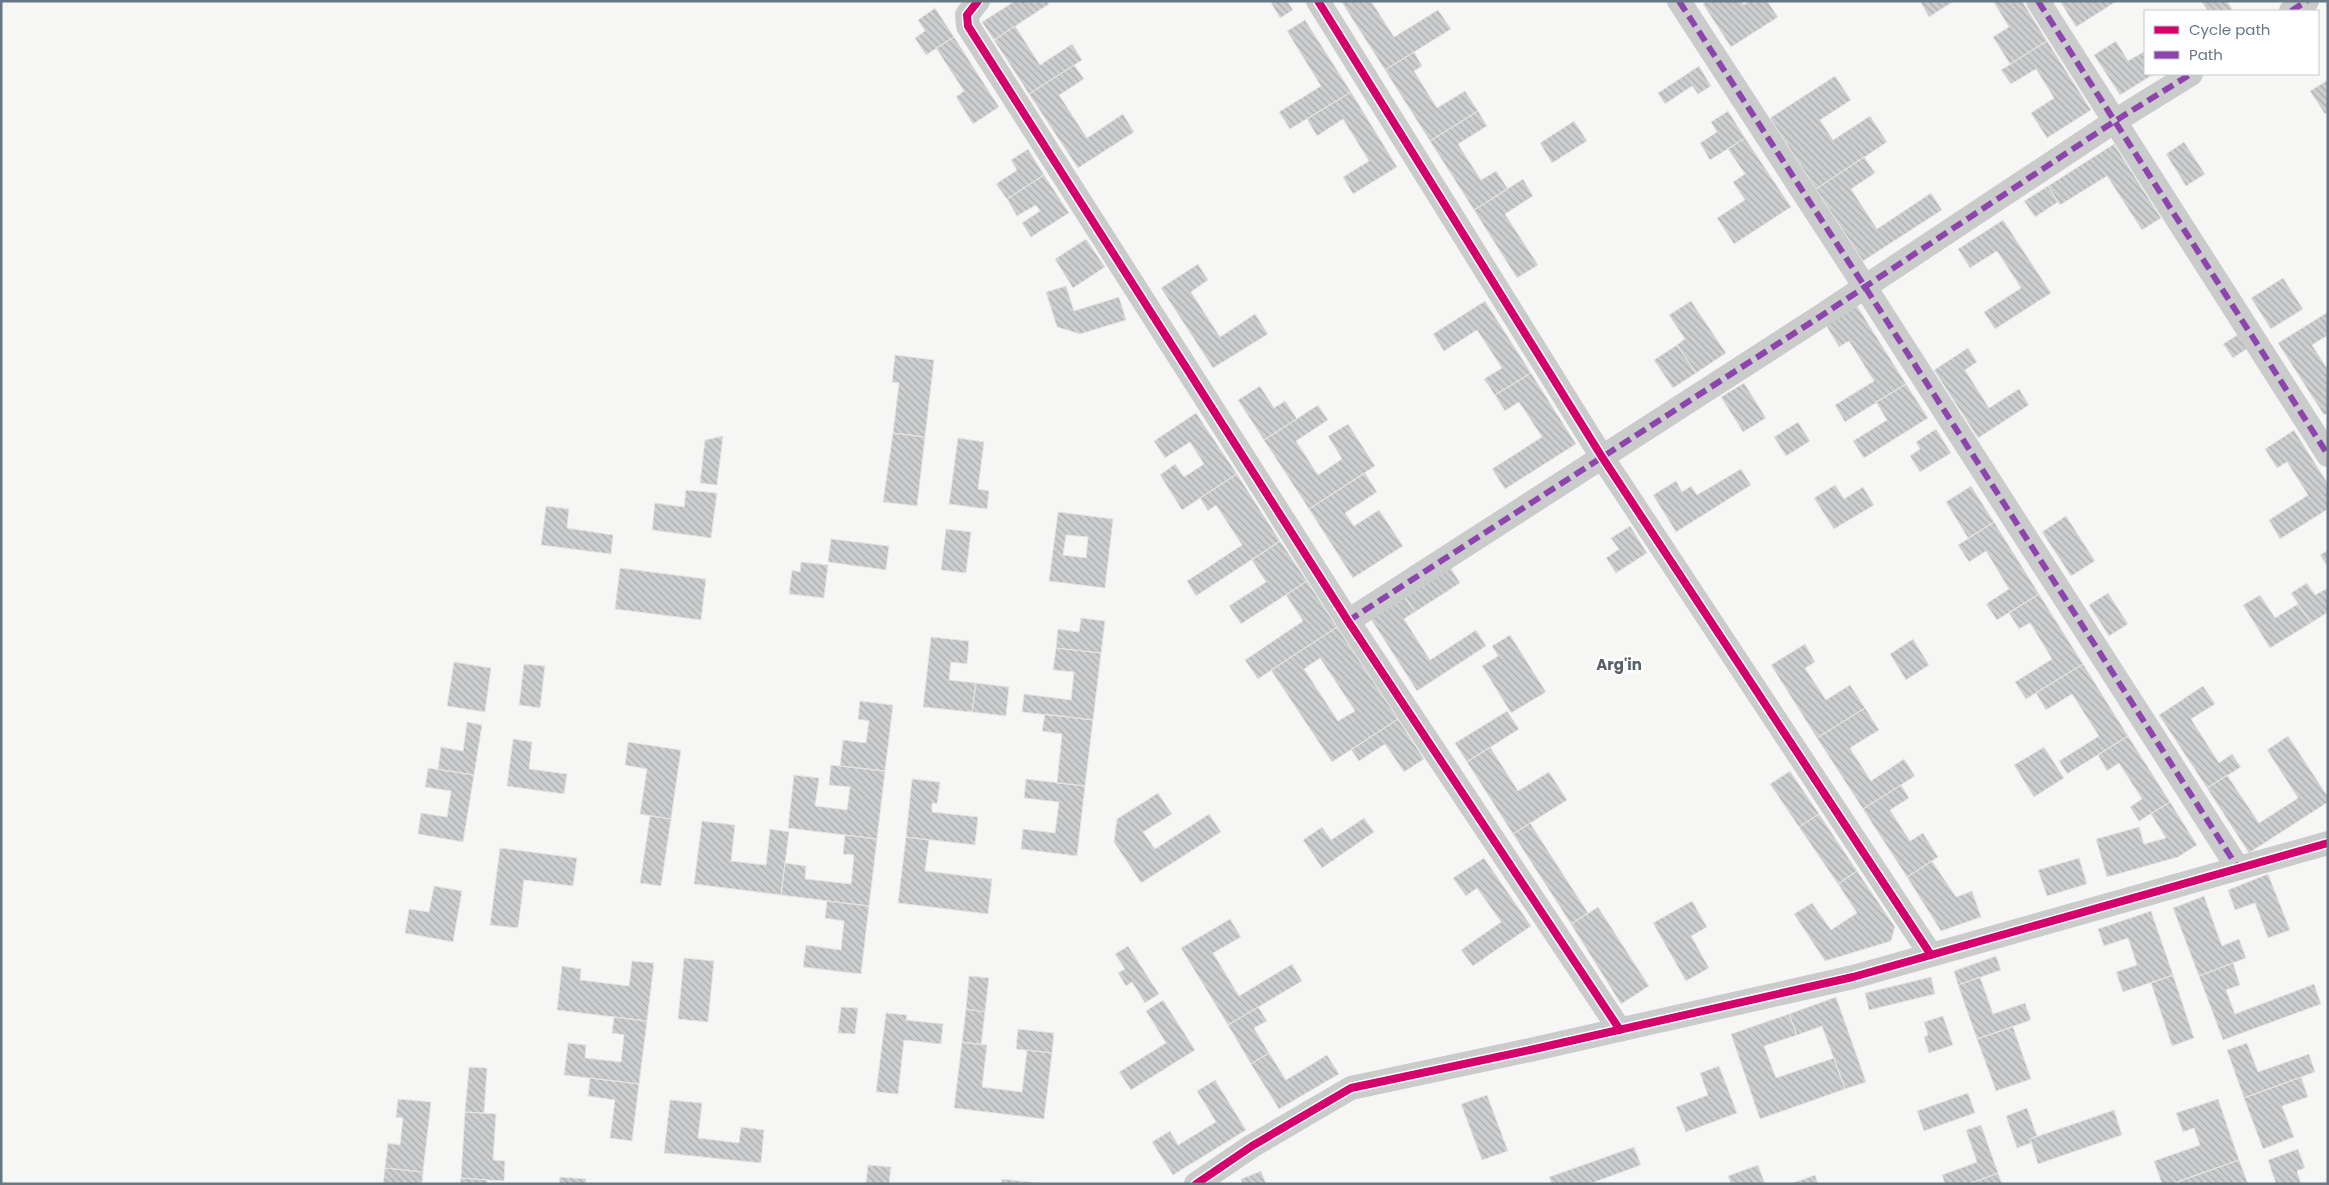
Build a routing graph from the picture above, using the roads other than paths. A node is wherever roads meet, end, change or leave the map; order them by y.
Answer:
1 (978, 1) edge
2 (1318, 1) edge
3 (1679, 1) edge
4 (2038, 1) edge
5 (2307, 1) edge
6 (2293, 10) edge
7 (2189, 75) edge
8 (2115, 121) junction
9 (1865, 287) junction
10 (2328, 454) edge
11 (1602, 457) junction
12 (1348, 621) junction
13 (2328, 843) edge
14 (2238, 868) junction
15 (1931, 955) junction
16 (1620, 1030) junction
17 (1196, 1184) edge

1 - 12 street
2 - 11 street
3 - 9 street
4 - 8 street
5 - 6 street
7 - 8 street
8 - 9 street
8 - 10 street
9 - 11 street
9 - 14 street
11 - 12 street
11 - 15 street
12 - 16 street
13 - 14 street
14 - 15 street
15 - 16 street
16 - 17 street

